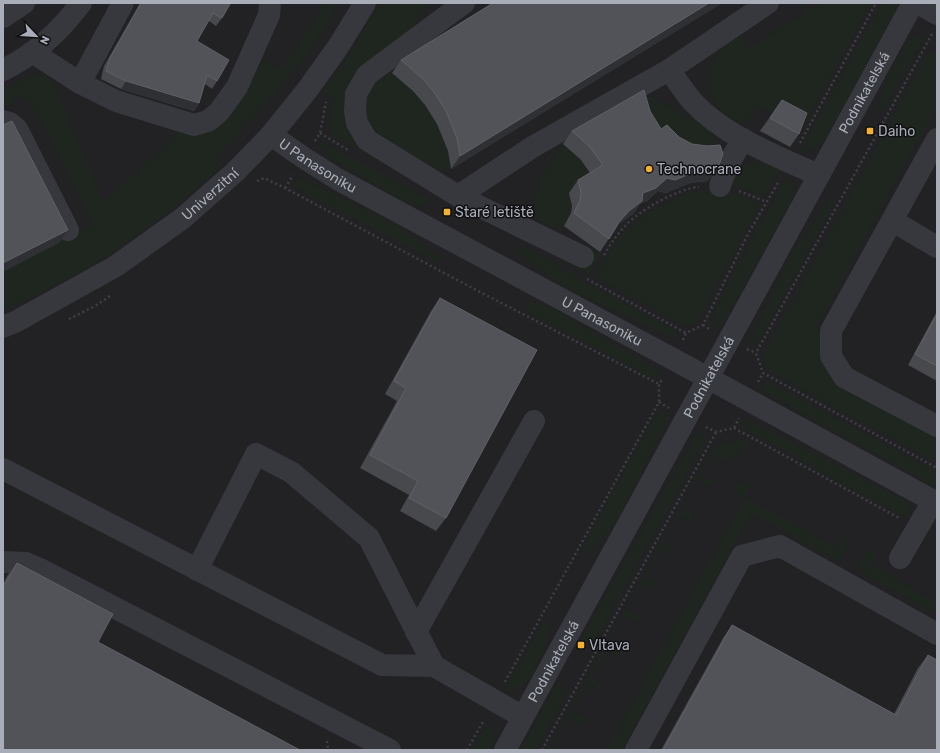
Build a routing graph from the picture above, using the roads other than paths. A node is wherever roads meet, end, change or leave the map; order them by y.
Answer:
1 (24, 3) edge
2 (81, 3) edge
3 (123, 3) edge
4 (270, 3) edge
5 (365, 3) edge
6 (463, 3) edge
7 (768, 3) edge
8 (913, 3) edge
9 (918, 3) edge
10 (937, 14) edge
11 (3, 17) edge
12 (32, 52) junction
13 (3, 70) edge
14 (669, 70) junction
15 (80, 83) junction
16 (3, 120) edge
17 (271, 135) junction
18 (743, 139) junction
19 (937, 139) edge
20 (818, 176) junction
21 (720, 186) road end
22 (458, 196) junction
23 (893, 221) junction
24 (68, 230) edge
25 (937, 247) edge
26 (593, 257) road end
27 (3, 327) edge
28 (708, 378) junction
29 (534, 421) dead end
30 (937, 426) edge
31 (3, 469) edge
32 (935, 502) edge
33 (900, 558) dead end
34 (3, 562) edge
35 (197, 570) junction
36 (416, 632) junction
37 (937, 634) edge
38 (434, 666) junction
39 (523, 717) junction
40 (390, 750) edge
41 (505, 750) edge
42 (636, 750) edge

1 - 11 street
2 - 12 street
3 - 15 street
4 - 15 street
5 - 17 street, Univerzitní
6 - 22 street
7 - 14 street
8 - 20 street, Podnikatelská
9 - 10 street
12 - 13 street
12 - 15 street
14 - 18 street
14 - 22 street
16 - 24 street
17 - 27 street, Univerzitní
17 - 28 street, U Panasoniku
18 - 20 street
18 - 21 street
19 - 23 street
20 - 28 street, Podnikatelská
22 - 26 street
23 - 25 street
23 - 30 street
28 - 32 street, U Panasoniku
28 - 39 street, Podnikatelská
29 - 36 street
31 - 35 street
32 - 33 street
34 - 40 street
35 - 36 street
35 - 38 street
36 - 38 street
37 - 42 street
38 - 39 street
39 - 41 street, Podnikatelská

